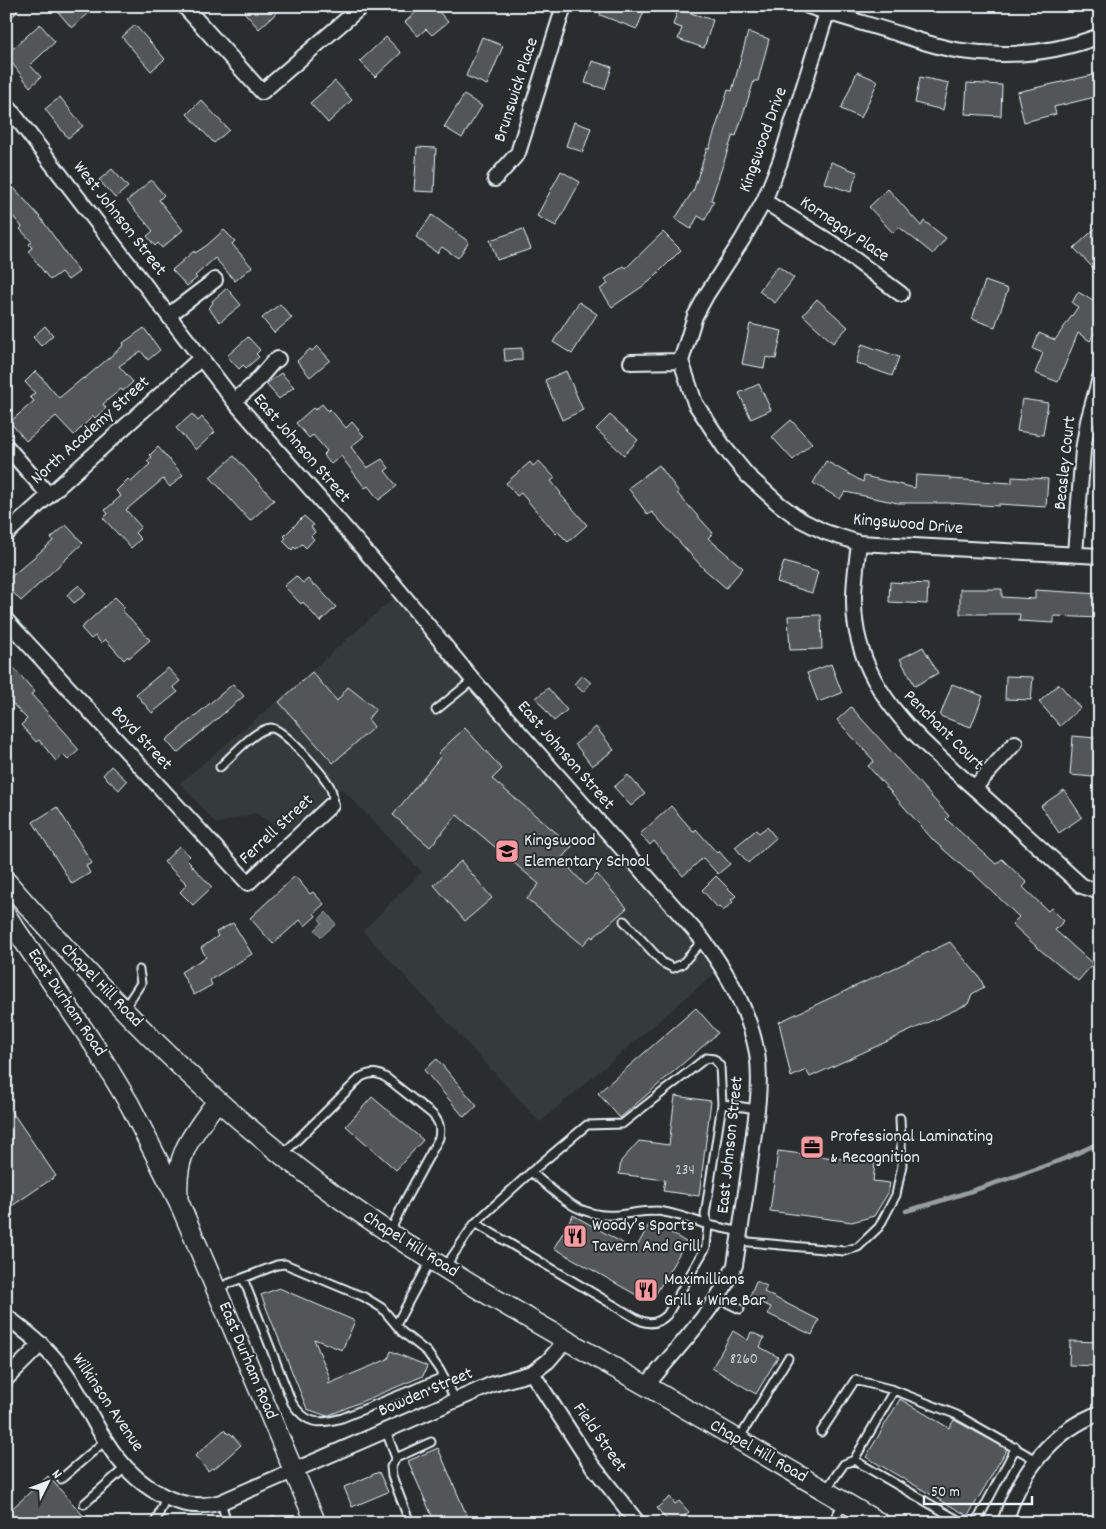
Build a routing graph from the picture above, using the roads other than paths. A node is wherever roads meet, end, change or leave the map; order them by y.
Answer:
1 (184, 6) edge
2 (362, 6) edge
3 (564, 6) edge
4 (808, 6) edge
5 (828, 9) edge
6 (1100, 36) edge
7 (6, 104) edge
8 (495, 179) dead end
9 (764, 200) junction
10 (215, 280) dead end
11 (901, 294) dead end
12 (169, 315) junction
13 (201, 358) junction
14 (278, 359) dead end
15 (681, 361) junction
16 (631, 362) dead end
17 (1100, 378) edge
18 (234, 401) junction
19 (6, 446) edge
20 (48, 494) junction
21 (6, 534) edge
22 (859, 543) junction
23 (1075, 554) junction
24 (1100, 556) edge
25 (6, 620) edge
26 (474, 680) junction
27 (436, 710) dead end
28 (1015, 743) dead end
29 (220, 767) dead end
30 (974, 788) junction
31 (331, 805) joint
32 (6, 881) edge
33 (248, 883) joint
34 (1100, 892) edge
35 (6, 914) edge
36 (624, 921) dead end
37 (703, 940) junction
38 (139, 970) dead end
39 (123, 1010) junction
40 (217, 1101) junction
41 (722, 1104) junction
42 (757, 1109) junction
43 (900, 1118) dead end
44 (282, 1155) junction
45 (530, 1172) junction
46 (178, 1200) junction
47 (475, 1223) junction
48 (708, 1225) junction
49 (390, 1233) junction
50 (740, 1236) junction
51 (438, 1264) junction
52 (243, 1278) junction
53 (216, 1288) junction
54 (717, 1298) junction
55 (740, 1309) dead end
56 (6, 1316) edge
57 (396, 1325) junction
58 (566, 1340) junction
59 (41, 1344) junction
60 (788, 1358) dead end
61 (532, 1373) junction
62 (443, 1377) junction
63 (6, 1379) edge
64 (646, 1386) junction
65 (894, 1390) junction
66 (456, 1400) junction
67 (1100, 1413) edge
68 (386, 1431) junction
69 (821, 1432) dead end
70 (106, 1440) junction
71 (739, 1440) junction
72 (431, 1442) dead end
73 (1016, 1448) junction
74 (396, 1458) junction
75 (854, 1460) junction
76 (1036, 1460) junction
77 (126, 1466) junction
78 (293, 1471) junction
79 (61, 1480) dead end
80 (825, 1491) junction
81 (166, 1497) junction
82 (221, 1502) junction
83 (845, 1502) junction
84 (84, 1504) dead end
85 (1011, 1521) edge
86 (155, 1523) edge
87 (227, 1523) edge
88 (267, 1523) edge
89 (274, 1523) edge
90 (316, 1523) edge
91 (410, 1523) edge
92 (638, 1523) edge
93 (832, 1523) edge
94 (880, 1523) edge
95 (963, 1523) edge
96 (976, 1523) edge

1 - 2 street
3 - 8 street, Brunswick Place
4 - 5 street
5 - 6 street
5 - 9 street, Kingswood Drive
7 - 12 street, West Johnson Street
9 - 11 street, Kornegay Place
9 - 15 street, Kingswood Drive
10 - 12 street
12 - 13 street, West Johnson Street
13 - 18 street, East Johnson Street
13 - 20 street, North Academy Street
14 - 18 street
15 - 16 street
15 - 22 street, Kingswood Drive
17 - 23 street, Beasley Court
18 - 26 street, East Johnson Street
19 - 20 street
20 - 21 street, North Academy Street
22 - 23 street, Kingswood Drive
22 - 30 street, Penchant Court
23 - 24 street, Kingswood Drive
25 - 33 street, Boyd Street
26 - 27 lane
26 - 37 street, East Johnson Street
28 - 30 street
29 - 31 lane
30 - 34 street, Penchant Court
31 - 33 street, Ferrell Street
32 - 39 main road, Chapel Hill Road
35 - 46 main road, East Durham Road
36 - 37 lane
37 - 42 street, East Johnson Street
38 - 39 lane
39 - 40 main road, Chapel Hill Road
40 - 44 main road, Chapel Hill Road
40 - 46 main road, East Durham Road
41 - 42 lane
41 - 45 lane
41 - 48 lane
42 - 50 street, East Johnson Street
43 - 50 lane
44 - 49 main road, Chapel Hill Road
44 - 49 lane
45 - 47 lane
45 - 48 lane
46 - 53 main road, East Durham Road
47 - 48 lane
47 - 51 lane
48 - 50 lane
49 - 51 main road, Chapel Hill Road
50 - 54 street, East Johnson Street
51 - 57 lane
51 - 58 main road, Chapel Hill Road
52 - 53 lane
52 - 57 lane
52 - 62 lane
53 - 78 main road, East Durham Road
54 - 55 lane
54 - 64 street, East Johnson Street
56 - 59 street, Wilkinson Avenue
57 - 62 lane
58 - 61 street, Bowden Street
58 - 64 main road, Chapel Hill Road
59 - 63 street
59 - 70 street, Wilkinson Avenue
60 - 71 lane
61 - 66 street, Bowden Street
61 - 92 street, Field Street
62 - 66 lane
64 - 71 main road, Chapel Hill Road
65 - 69 lane
65 - 73 lane
65 - 75 lane
66 - 68 street, Bowden Street
67 - 76 street
68 - 74 lane
68 - 78 street, Bowden Street
70 - 77 street, Wilkinson Avenue
70 - 79 lane
71 - 80 main road, Chapel Hill Road
72 - 74 lane
73 - 76 lane
73 - 96 lane
74 - 91 lane
75 - 80 lane
75 - 95 lane
76 - 85 street
77 - 81 street, Wilkinson Avenue
77 - 84 lane
78 - 82 street, Wilkinson Avenue
78 - 90 main road, East Durham Road
80 - 83 main road, Chapel Hill Road
81 - 82 street, Wilkinson Avenue
81 - 86 lane
82 - 87 lane
83 - 93 lane
83 - 94 main road, Chapel Hill Road
88 - 89 lane

